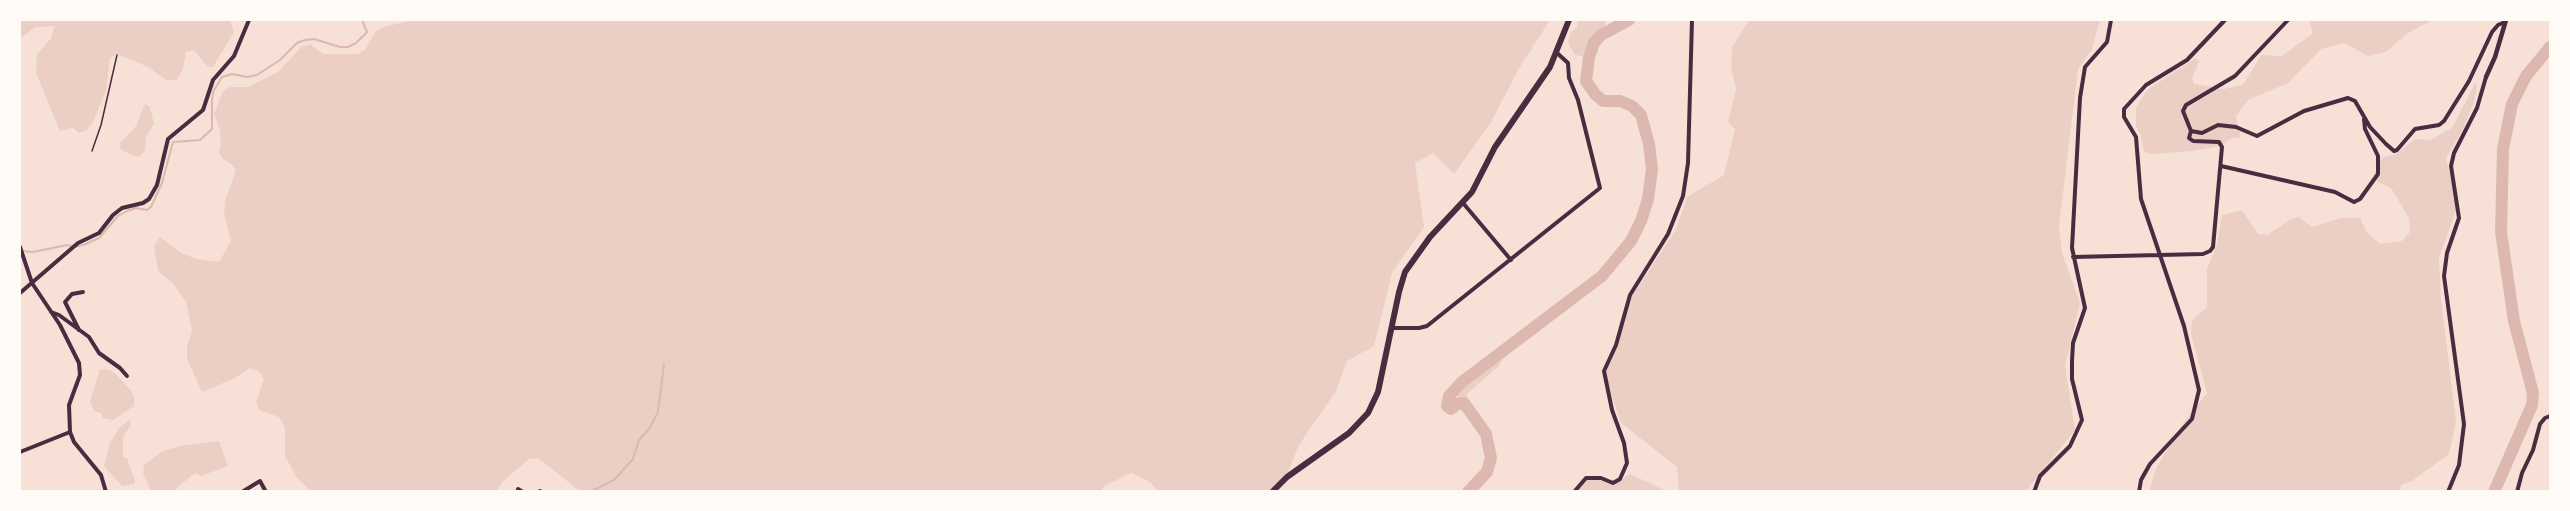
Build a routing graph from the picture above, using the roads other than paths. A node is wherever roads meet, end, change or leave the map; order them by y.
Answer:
1 (249, 20) edge
2 (1569, 20) edge
3 (1692, 20) edge
4 (2111, 20) edge
5 (2225, 20) edge
6 (2288, 20) edge
7 (2506, 21) edge
8 (1556, 52) junction
9 (2486, 77) joint
10 (2364, 118) junction
11 (2191, 131) junction
12 (2221, 166) junction
13 (1463, 202) junction
14 (20, 247) edge
15 (2159, 255) junction
16 (2073, 257) junction
17 (1511, 260) junction
18 (32, 283) junction
19 (83, 292) dead end
20 (20, 293) edge
21 (50, 312) junction
22 (1391, 328) junction
23 (79, 331) junction
24 (127, 376) dead end
25 (2550, 416) edge
26 (70, 432) junction
27 (20, 452) edge
28 (518, 489) dead end
29 (106, 492) edge
30 (242, 492) edge
31 (266, 492) edge
32 (523, 492) edge
33 (1272, 492) edge
34 (1574, 492) edge
35 (2034, 492) edge
36 (2139, 492) edge
37 (2448, 492) edge
38 (2517, 492) edge

1 - 18 street
2 - 8 main road
3 - 34 street
4 - 16 street
5 - 15 street
6 - 11 street
7 - 9 street
7 - 10 street
8 - 13 main road
8 - 17 street
9 - 37 street
10 - 11 street
10 - 12 street
11 - 12 street
12 - 15 street
13 - 17 street
13 - 22 main road
14 - 18 street
15 - 16 street
15 - 36 street
16 - 35 street
17 - 22 street
18 - 20 street
18 - 21 street
19 - 23 street
21 - 23 street
21 - 26 street
22 - 33 main road
23 - 24 street
25 - 38 street
26 - 27 street
26 - 29 street
28 - 32 street
30 - 31 street

